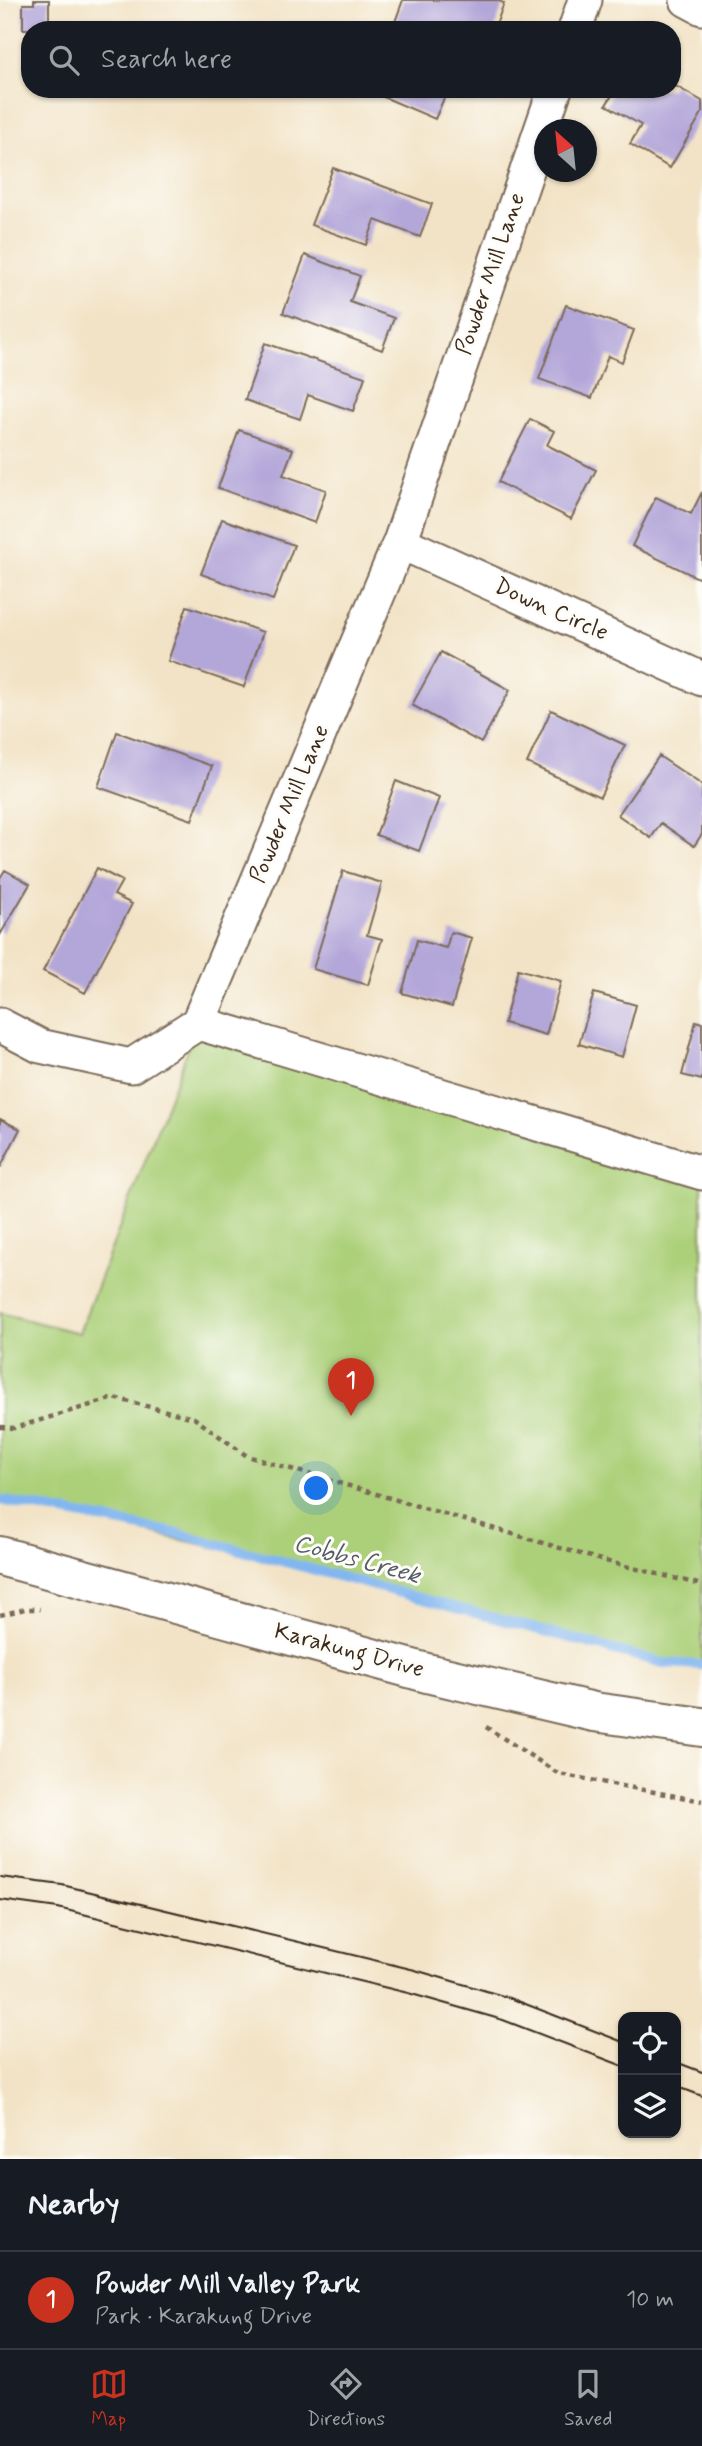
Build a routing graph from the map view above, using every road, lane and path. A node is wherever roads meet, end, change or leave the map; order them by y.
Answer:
1 (585, 0) edge
2 (687, 0) edge
3 (702, 8) edge
4 (578, 21) edge
5 (552, 98) edge
6 (400, 542) junction
7 (702, 679) edge
8 (198, 1023) junction
9 (0, 1025) edge
10 (702, 1172) edge
11 (0, 1427) edge
12 (0, 1556) edge
13 (702, 1585) edge
14 (702, 1727) edge

1 - 4 street
2 - 3 street
5 - 6 street, Powder Mill Lane
6 - 7 street, Down Circle
6 - 8 street, Powder Mill Lane
8 - 9 street
8 - 10 street
11 - 13 path
12 - 14 street, Karakung Drive

